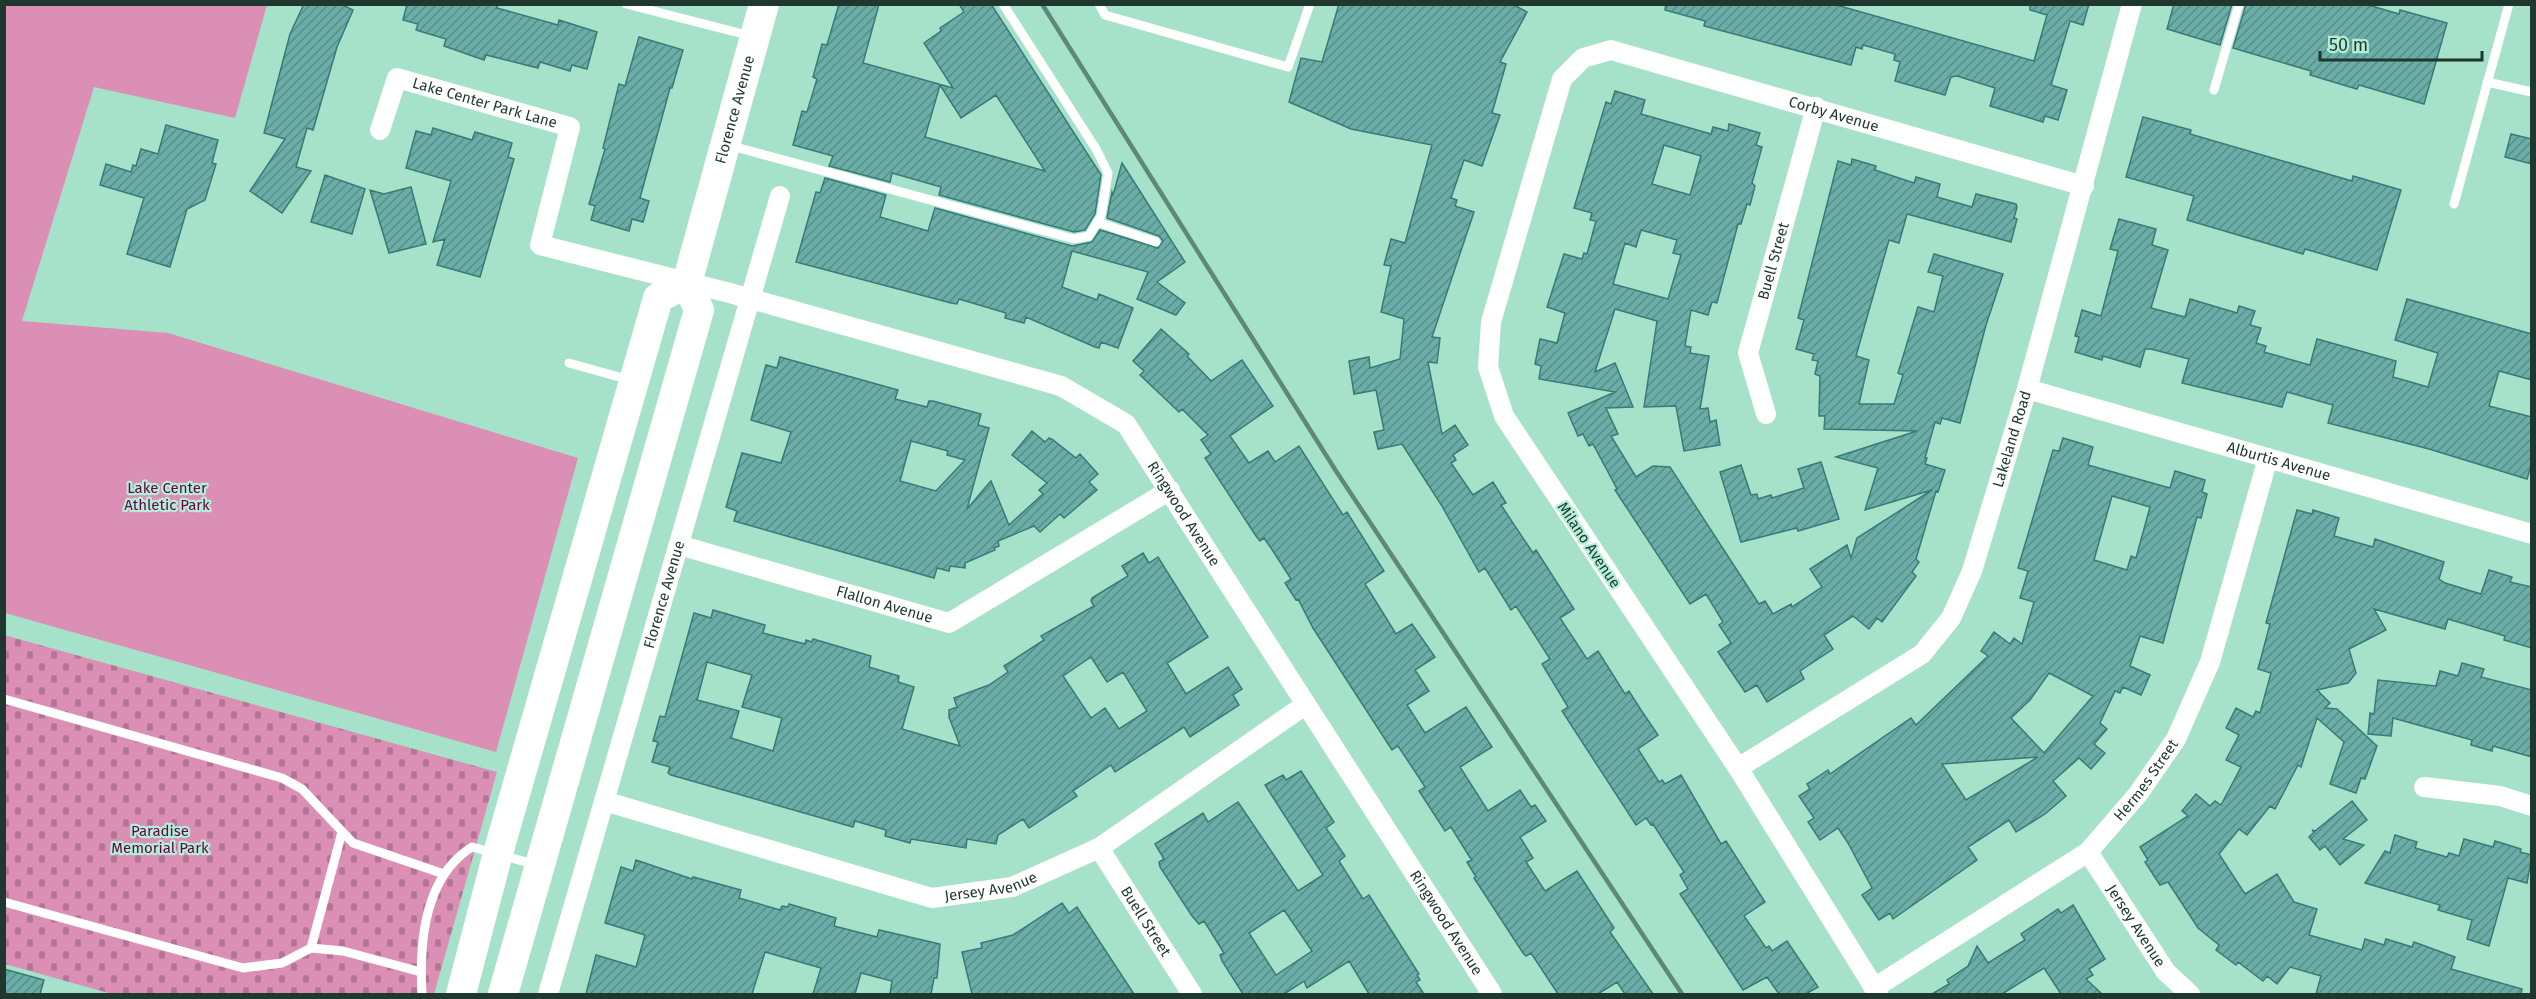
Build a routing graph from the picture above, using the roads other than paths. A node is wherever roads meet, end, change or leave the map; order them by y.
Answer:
1 (626, 4) edge
2 (764, 4) edge
3 (1003, 4) edge
4 (1099, 4) edge
5 (1310, 4) edge
6 (2132, 4) edge
7 (2239, 4) edge
8 (2509, 4) edge
9 (641, 7) edge
10 (755, 37) junction
11 (1583, 58) joint
12 (2487, 82) junction
13 (2214, 90) dead end
14 (2532, 92) edge
15 (1816, 107) junction
16 (380, 130) dead end
17 (726, 144) junction
18 (2084, 186) junction
19 (780, 196) dead end
20 (2454, 204) dead end
21 (1097, 222) junction
22 (1156, 242) dead end
23 (687, 283) junction
24 (750, 299) junction
25 (568, 363) dead end
26 (634, 381) junction
27 (2027, 389) junction
28 (1766, 414) dead end
29 (2268, 458) junction
30 (1170, 490) junction
31 (2532, 534) edge
32 (679, 545) junction
33 (4, 699) edge
34 (1305, 705) junction
35 (1738, 768) junction
36 (2424, 787) dead end
37 (604, 801) junction
38 (2532, 806) edge
39 (342, 832) junction
40 (1099, 848) junction
41 (2088, 852) junction
42 (498, 853) junction
43 (539, 866) junction
44 (444, 874) junction
45 (4, 902) edge
46 (311, 948) junction
47 (421, 972) junction
48 (1876, 991) edge
49 (422, 994) edge
50 (461, 994) edge
51 (503, 994) edge
52 (548, 994) edge
53 (1192, 994) edge
54 (1492, 994) edge
55 (2190, 994) edge

1 - 9 lane
2 - 10 main road, Florence Avenue
3 - 21 lane
4 - 5 lane
6 - 18 street, Lakeland Road
7 - 13 lane
8 - 12 lane
9 - 10 lane
10 - 17 main road, Florence Avenue
11 - 15 street, Corby Avenue
11 - 35 street, Milano Avenue
12 - 14 lane
12 - 20 lane
15 - 18 street, Corby Avenue
15 - 28 street, Buell Street
16 - 23 street, Lake Center Park Lane
17 - 21 lane
17 - 23 main road, Florence Avenue
18 - 27 street, Lakeland Road
19 - 24 street, Florence Avenue
21 - 22 lane
23 - 24 street, Ringwood Avenue
23 - 26 main road
23 - 43 main road
24 - 30 street, Ringwood Avenue
24 - 32 street, Florence Avenue
25 - 26 lane
26 - 42 main road
27 - 29 street, Alburtis Avenue
27 - 35 street, Lakeland Road
29 - 31 street, Alburtis Avenue
29 - 41 street, Hermes Street
30 - 32 street, Flallon Avenue
30 - 34 street, Ringwood Avenue
32 - 37 street, Florence Avenue
33 - 39 lane
34 - 40 street, Jersey Avenue
34 - 54 street, Ringwood Avenue
35 - 48 street, Milano Avenue
36 - 38 street
37 - 40 street, Jersey Avenue
37 - 52 street, Florence Avenue
39 - 44 lane
39 - 46 lane
40 - 53 street, Buell Street
41 - 48 street, Hermes Street
41 - 55 street, Jersey Avenue
42 - 43 lane
42 - 44 lane
42 - 50 main road
43 - 51 main road
44 - 47 lane
45 - 46 lane
46 - 47 lane
47 - 49 lane

